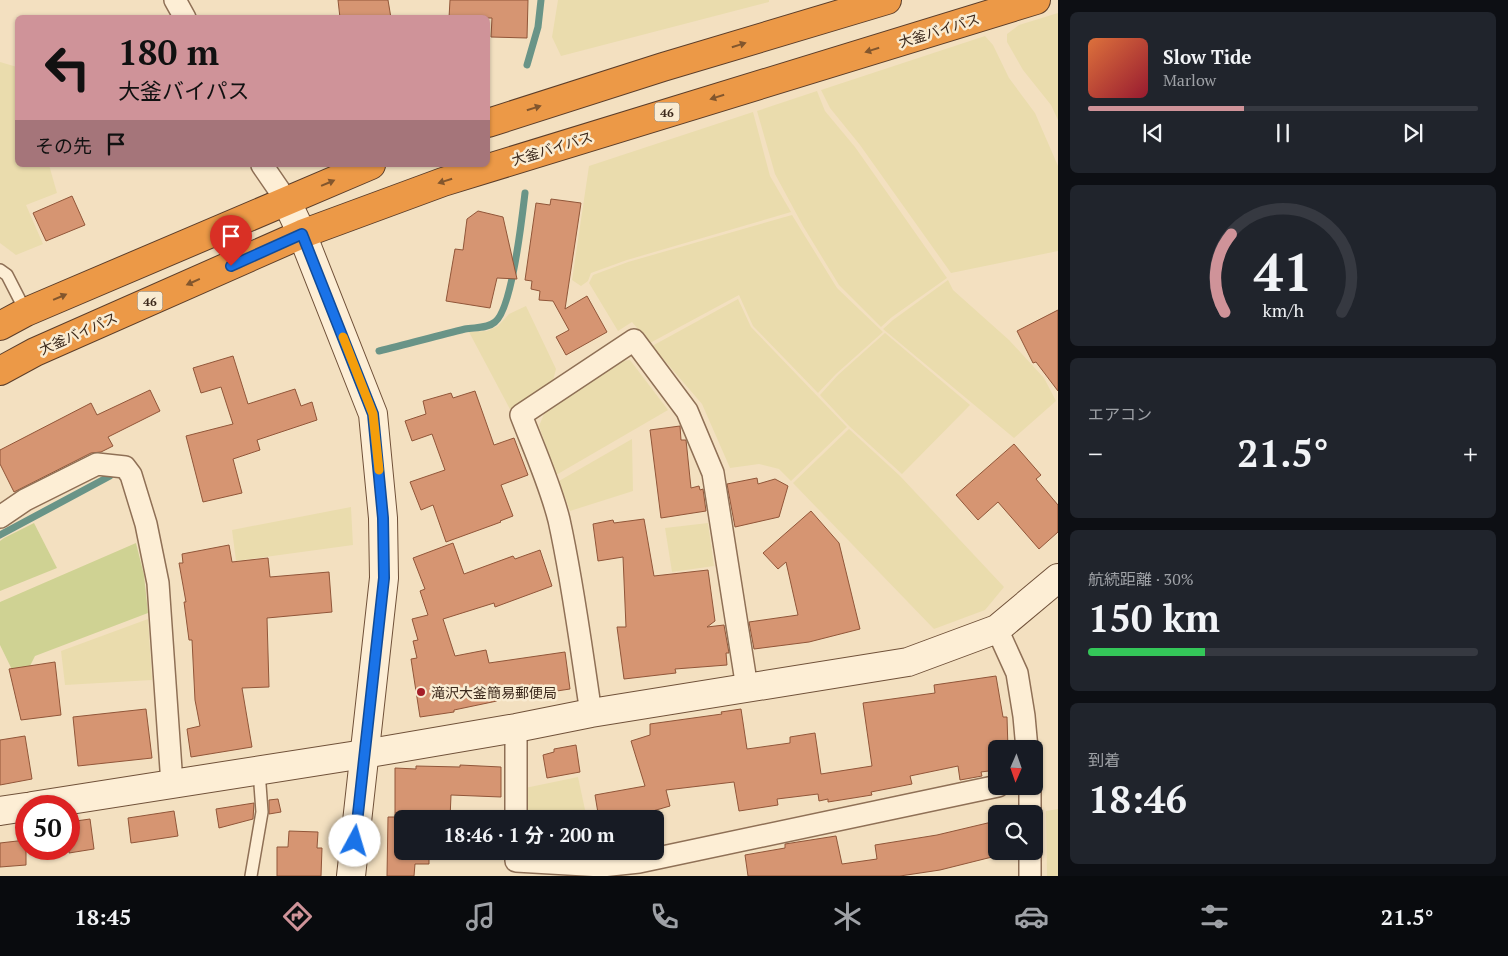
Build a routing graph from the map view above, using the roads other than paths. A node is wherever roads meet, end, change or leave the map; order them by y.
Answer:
1 (175, 0) edge
2 (888, 0) edge
3 (1036, 0) edge
4 (182, 15) edge
5 (490, 122) edge
6 (263, 167) edge
7 (366, 167) edge
8 (286, 200) junction
9 (302, 234) junction
10 (0, 270) edge
11 (26, 312) junction
12 (0, 326) edge
13 (0, 371) edge
14 (0, 517) edge
15 (1058, 578) edge
16 (997, 629) junction
17 (747, 688) junction
18 (591, 713) junction
19 (516, 728) junction
20 (1026, 740) edge
21 (364, 754) junction
22 (259, 771) junction
23 (172, 784) junction
24 (988, 788) edge
25 (80, 798) edge
26 (15, 809) edge
27 (516, 810) edge
28 (0, 811) edge
29 (1030, 860) edge
30 (515, 863) edge
31 (627, 870) edge
32 (250, 876) edge
33 (351, 876) edge
34 (1030, 876) edge

1 - 4 street
5 -> 2 highway
3 -> 9 highway, 大釜バイパス / 46
6 - 8 street
8 -> 7 highway
8 - 9 street
11 -> 8 highway
9 -> 13 highway, 大釜バイパス / 46
9 - 21 street
10 - 11 lane
11 - 12 highway
14 - 23 street
15 - 16 street
16 - 17 street
16 - 20 street
17 - 18 street
17 - 18 street
18 - 19 street
19 - 21 street
19 - 27 street
21 - 22 street
21 - 33 street
22 - 23 street
22 - 32 lane
23 - 25 street
24 - 31 street
26 - 28 street
29 - 34 street
30 - 31 street

